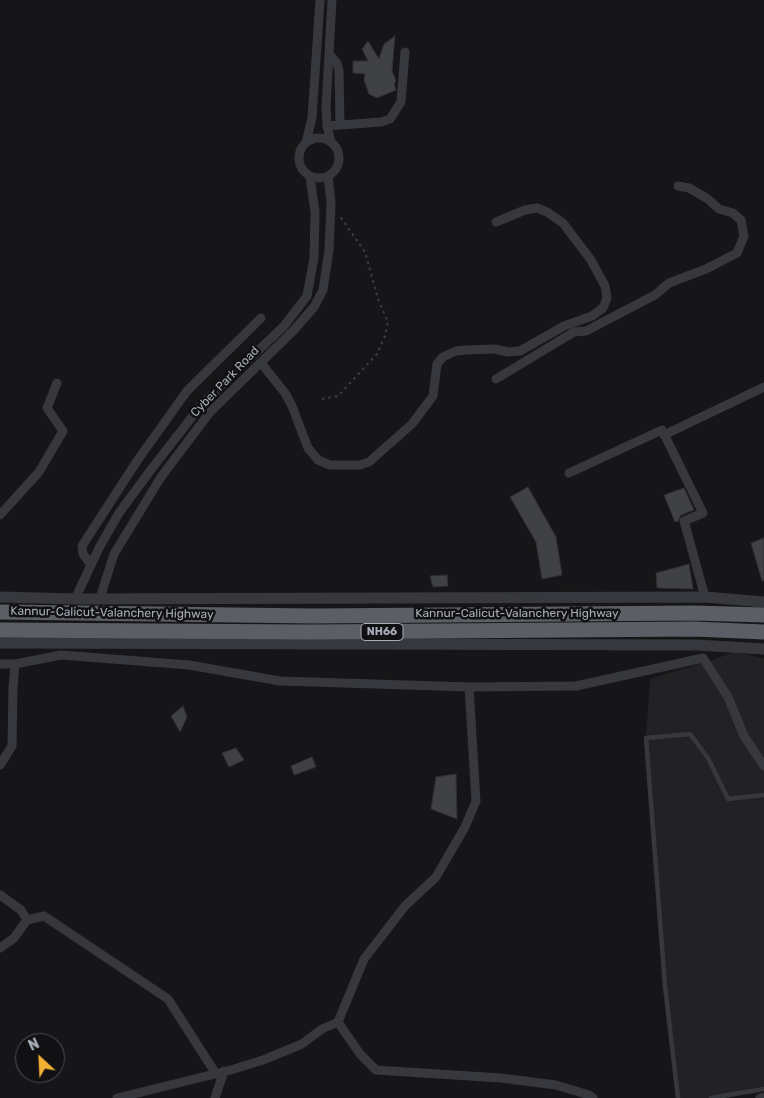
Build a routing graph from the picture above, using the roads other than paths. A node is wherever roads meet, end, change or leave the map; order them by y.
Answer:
1 (320, 0) edge
2 (332, 0) edge
3 (405, 52) dead end
4 (329, 54) junction
5 (340, 125) junction
6 (327, 126) junction
7 (331, 142) junction
8 (306, 143) junction
9 (328, 176) junction
10 (310, 177) junction
11 (678, 186) dead end
12 (496, 222) dead end
13 (261, 318) dead end
14 (533, 345) junction
15 (538, 353) junction
16 (260, 363) junction
17 (496, 380) dead end
18 (57, 383) dead end
19 (764, 387) edge
20 (664, 435) junction
21 (569, 473) dead end
22 (0, 515) edge
23 (91, 565) junction
24 (0, 597) edge
25 (705, 597) junction
26 (100, 598) junction
27 (75, 599) junction
28 (764, 602) edge
29 (0, 612) edge
30 (764, 614) edge
31 (0, 630) edge
32 (764, 632) edge
33 (0, 643) edge
34 (764, 649) edge
35 (0, 664) edge
36 (15, 664) junction
37 (469, 687) junction
38 (0, 765) edge
39 (764, 766) edge
40 (764, 794) edge
41 (0, 895) edge
42 (27, 920) junction
43 (0, 948) edge
44 (338, 1022) junction
45 (220, 1072) junction
46 (764, 1089) edge
47 (764, 1097) edge
48 (117, 1098) edge
49 (215, 1098) edge
50 (593, 1098) edge
51 (678, 1098) edge
52 (711, 1098) edge
53 (760, 1098) edge

1 - 8 street
2 - 4 street
3 - 5 street
4 - 5 street
4 - 6 street
5 - 6 street
6 - 7 street
7 - 8 street
7 - 9 street
8 - 10 street
9 - 10 street
9 - 16 street, Cyber Park Road
10 - 23 street
11 - 15 street
12 - 14 street
13 - 23 street
14 - 15 street
14 - 16 street
15 - 17 street
16 - 26 street, Cyber Park Road
18 - 22 street
19 - 20 street
20 - 21 street
20 - 25 street
23 - 27 street
24 - 27 street
25 - 26 street
25 - 28 street
26 - 27 street
29 - 30 highway, Kannur-Calicut-Valanchery Highway / NH66
31 - 32 highway, NH66
33 - 34 street
35 - 36 street
36 - 37 street
36 - 38 street
37 - 39 street
37 - 44 street
40 - 51 lane
41 - 42 street
42 - 43 street
42 - 45 street
44 - 45 street
44 - 50 street
45 - 48 street
45 - 49 street
46 - 52 lane
47 - 53 street

